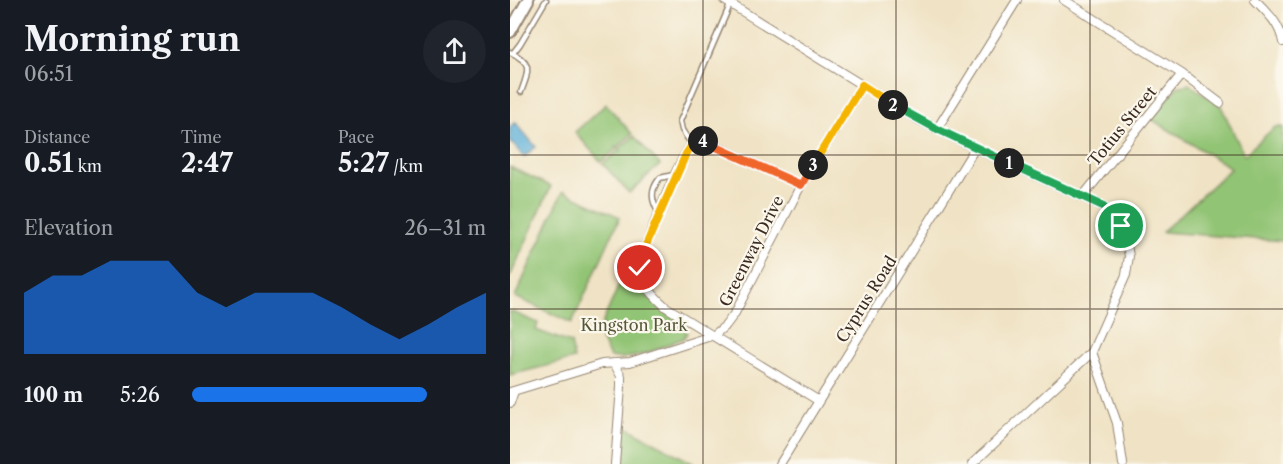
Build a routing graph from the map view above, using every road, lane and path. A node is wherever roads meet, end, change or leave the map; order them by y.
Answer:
1 (528, 0) edge
2 (546, 0) edge
3 (1017, 0) edge
4 (1064, 0) edge
5 (1254, 0) edge
6 (727, 2) edge
7 (510, 32) edge
8 (1283, 42) edge
9 (511, 52) edge
10 (1182, 74) junction
11 (862, 85) junction
12 (521, 92) dead end
13 (1220, 103) dead end
14 (937, 129) junction
15 (692, 145) junction
16 (975, 148) junction
17 (676, 175) junction
18 (801, 185) junction
19 (1083, 196) junction
20 (659, 214) junction
21 (714, 335) junction
22 (1092, 352) junction
23 (614, 363) junction
24 (512, 392) edge
25 (819, 401) junction
26 (510, 403) edge
27 (615, 464) edge
28 (780, 464) edge
29 (972, 464) edge
30 (1123, 464) edge

1 - 7 street
2 - 9 lane
3 - 14 street
4 - 10 street
5 - 8 street
6 - 11 street
6 - 15 lane
9 - 12 lane
10 - 13 street
10 - 19 street, Totius Street
11 - 14 street
11 - 18 street, Greenway Drive
14 - 16 street
15 - 17 street
15 - 18 street
16 - 19 street
16 - 25 street, Cyprus Road
17 - 20 street
17 - 20 lane
18 - 21 street, Greenway Drive
19 - 22 street
20 - 21 street
21 - 23 street, Greenway Drive
21 - 25 street
22 - 29 street
22 - 30 street
23 - 24 street, Greenway Drive
23 - 27 street
24 - 26 street
25 - 28 street, Cyprus Road

